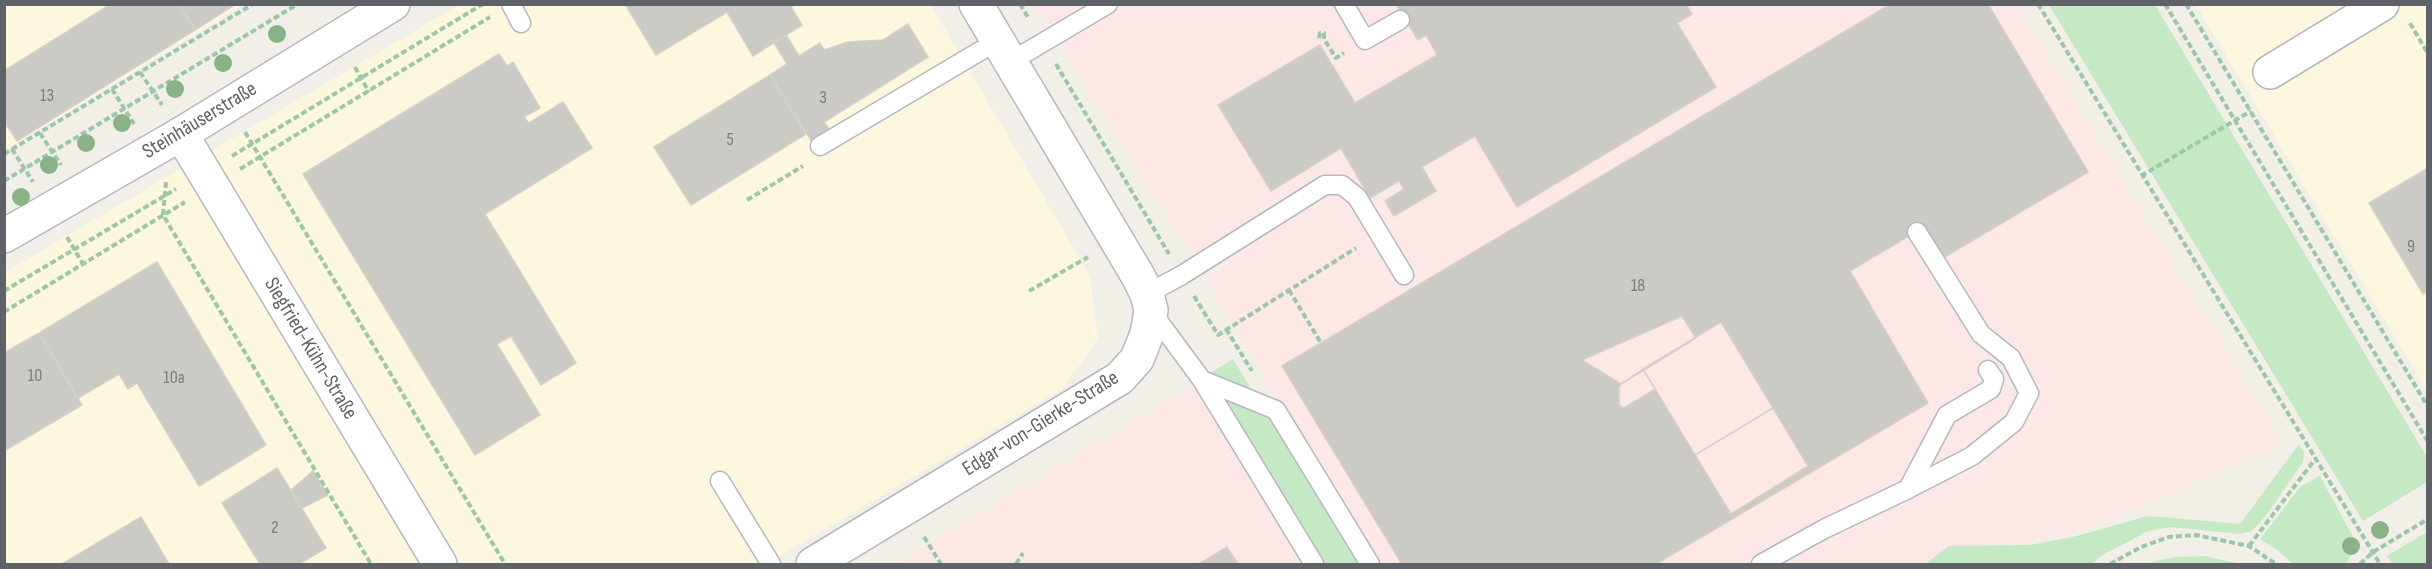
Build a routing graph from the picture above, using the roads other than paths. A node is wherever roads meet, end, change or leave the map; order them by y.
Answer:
1 (393, 4) edge
2 (976, 4) edge
3 (1108, 4) edge
4 (1344, 4) edge
5 (511, 5) edge
6 (2393, 9) edge
7 (1400, 20) dead end
8 (521, 23) dead end
9 (1004, 52) junction
10 (2270, 72) dead end
11 (181, 134) junction
12 (820, 146) road end
13 (1917, 232) dead end
14 (4, 236) edge
15 (1404, 275) dead end
16 (1149, 302) junction
17 (1988, 370) dead end
18 (1202, 380) junction
19 (720, 480) dead end
20 (1908, 489) junction
21 (432, 562) edge
22 (771, 564) edge
23 (813, 564) edge
24 (1314, 564) edge
25 (1370, 564) edge
26 (1761, 564) edge

1 - 11 street, Steinhäuserstraße
2 - 9 street
3 - 9 lane
4 - 7 lane
5 - 8 lane
6 - 10 street
9 - 12 lane
9 - 16 street
11 - 14 street, Steinhäuserstraße
11 - 21 street, Siegfried-Kühn-Straße
13 - 20 lane
15 - 16 lane
16 - 18 lane
16 - 23 street, Edgar-von-Gierke-Straße
17 - 20 lane
18 - 24 lane
18 - 25 lane
19 - 22 lane
20 - 26 lane

